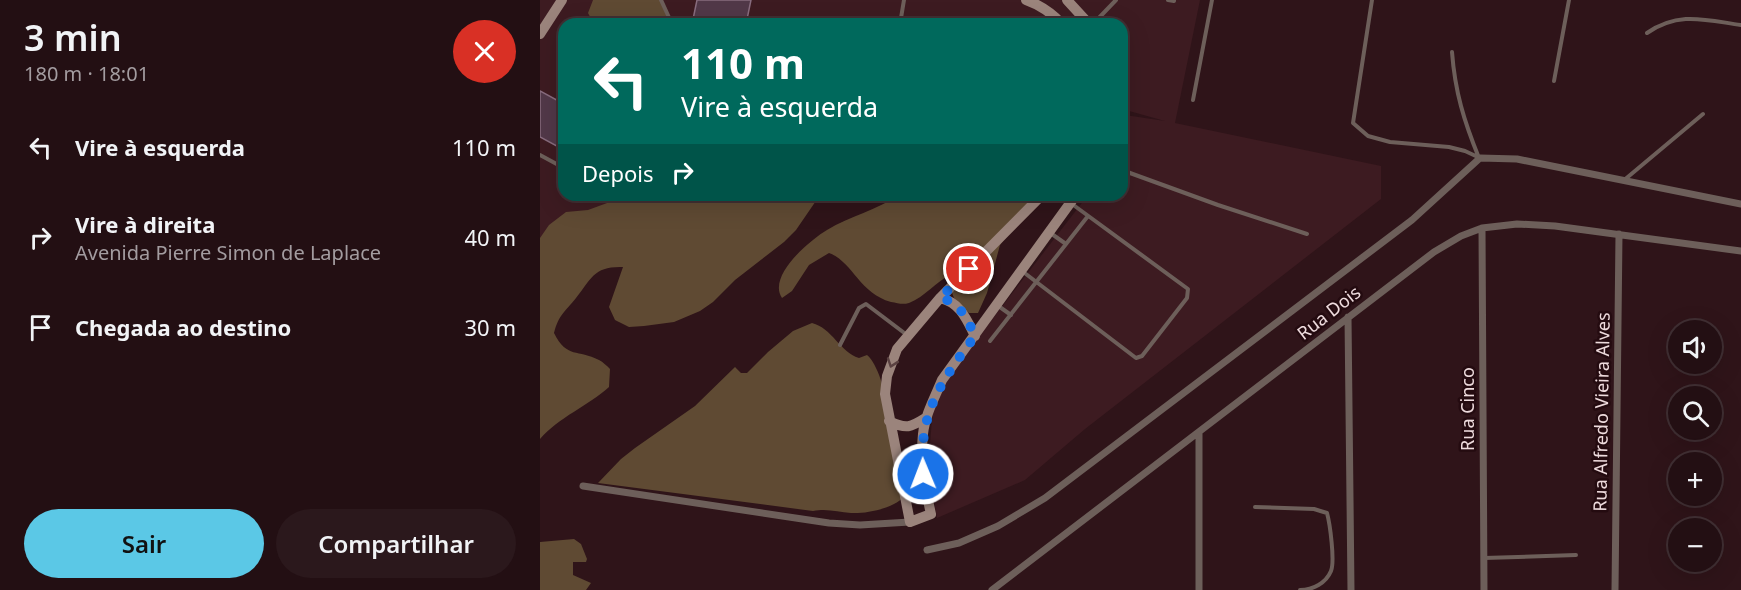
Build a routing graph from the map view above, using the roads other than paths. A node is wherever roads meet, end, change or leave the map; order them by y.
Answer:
1 (562, 0) edge
2 (661, 0) edge
3 (904, 0) edge
4 (1026, 0) edge
5 (1067, 0) edge
6 (1116, 0) edge
7 (1168, 0) edge
8 (1212, 0) edge
9 (1372, 0) edge
10 (1569, 0) edge
11 (1174, 1) edge
12 (669, 18) edge
13 (901, 18) edge
14 (1055, 18) edge
15 (1085, 18) edge
16 (1097, 18) edge
17 (1741, 25) edge
18 (1647, 33) dead end
19 (540, 34) edge
20 (1452, 52) dead end
21 (1554, 81) dead end
22 (1193, 100) dead end
23 (1703, 114) dead end
24 (540, 155) edge
25 (1480, 158) junction
26 (558, 165) edge
27 (1130, 172) edge
28 (1623, 180) junction
29 (1036, 201) edge
30 (1072, 201) edge
31 (1076, 201) edge
32 (1741, 204) edge
33 (1088, 216) junction
34 (1482, 228) junction
35 (1049, 232) junction
36 (1307, 234) dead end
37 (1619, 234) junction
38 (1066, 244) junction
39 (1741, 250) edge
40 (1022, 271) junction
41 (1037, 281) junction
42 (940, 298) junction
43 (997, 305) junction
44 (1011, 315) junction
45 (1348, 317) junction
46 (908, 335) junction
47 (975, 336) junction
48 (990, 341) dead end
49 (840, 345) dead end
50 (927, 417) junction
51 (889, 421) junction
52 (1199, 434) junction
53 (583, 486) dead end
54 (1255, 507) dead end
55 (910, 522) junction
56 (927, 549) dead end
57 (1576, 555) dead end
58 (1484, 558) junction
59 (992, 590) edge
60 (1200, 590) edge
61 (1300, 590) edge
62 (1351, 590) edge
63 (1484, 590) edge
64 (1615, 590) edge

1 - 19 street
2 - 12 lane
3 - 13 lane
4 - 14 street
5 - 15 street
6 - 16 lane
7 - 11 lane
8 - 22 lane
9 - 25 lane
10 - 21 lane
17 - 18 lane
20 - 25 lane
23 - 28 lane
24 - 26 lane
25 - 28 street
25 - 56 street
27 - 36 lane
28 - 32 street
29 - 42 street
30 - 35 street
31 - 33 lane
33 - 38 lane
33 - 41 lane
34 - 37 street, Rua Dois
34 - 45 street, Rua Dois
34 - 58 street, Rua Cinco
35 - 38 lane
35 - 40 street
37 - 39 street, Rua Dois
37 - 64 street, Rua Alfredo Vieira Alves
38 - 41 lane
40 - 41 lane
40 - 43 street
41 - 44 lane
42 - 46 street
42 - 47 street
43 - 44 lane
43 - 47 street
44 - 48 lane
45 - 52 street, Rua Dois
45 - 62 street
46 - 49 lane
46 -> 51 street
47 - 50 street
50 - 51 street
50 - 55 street
51 - 55 street
52 - 59 street, Rua Dois
52 - 60 street
53 - 55 street
54 - 61 lane
57 - 58 lane
58 - 63 street, Rua Cinco

